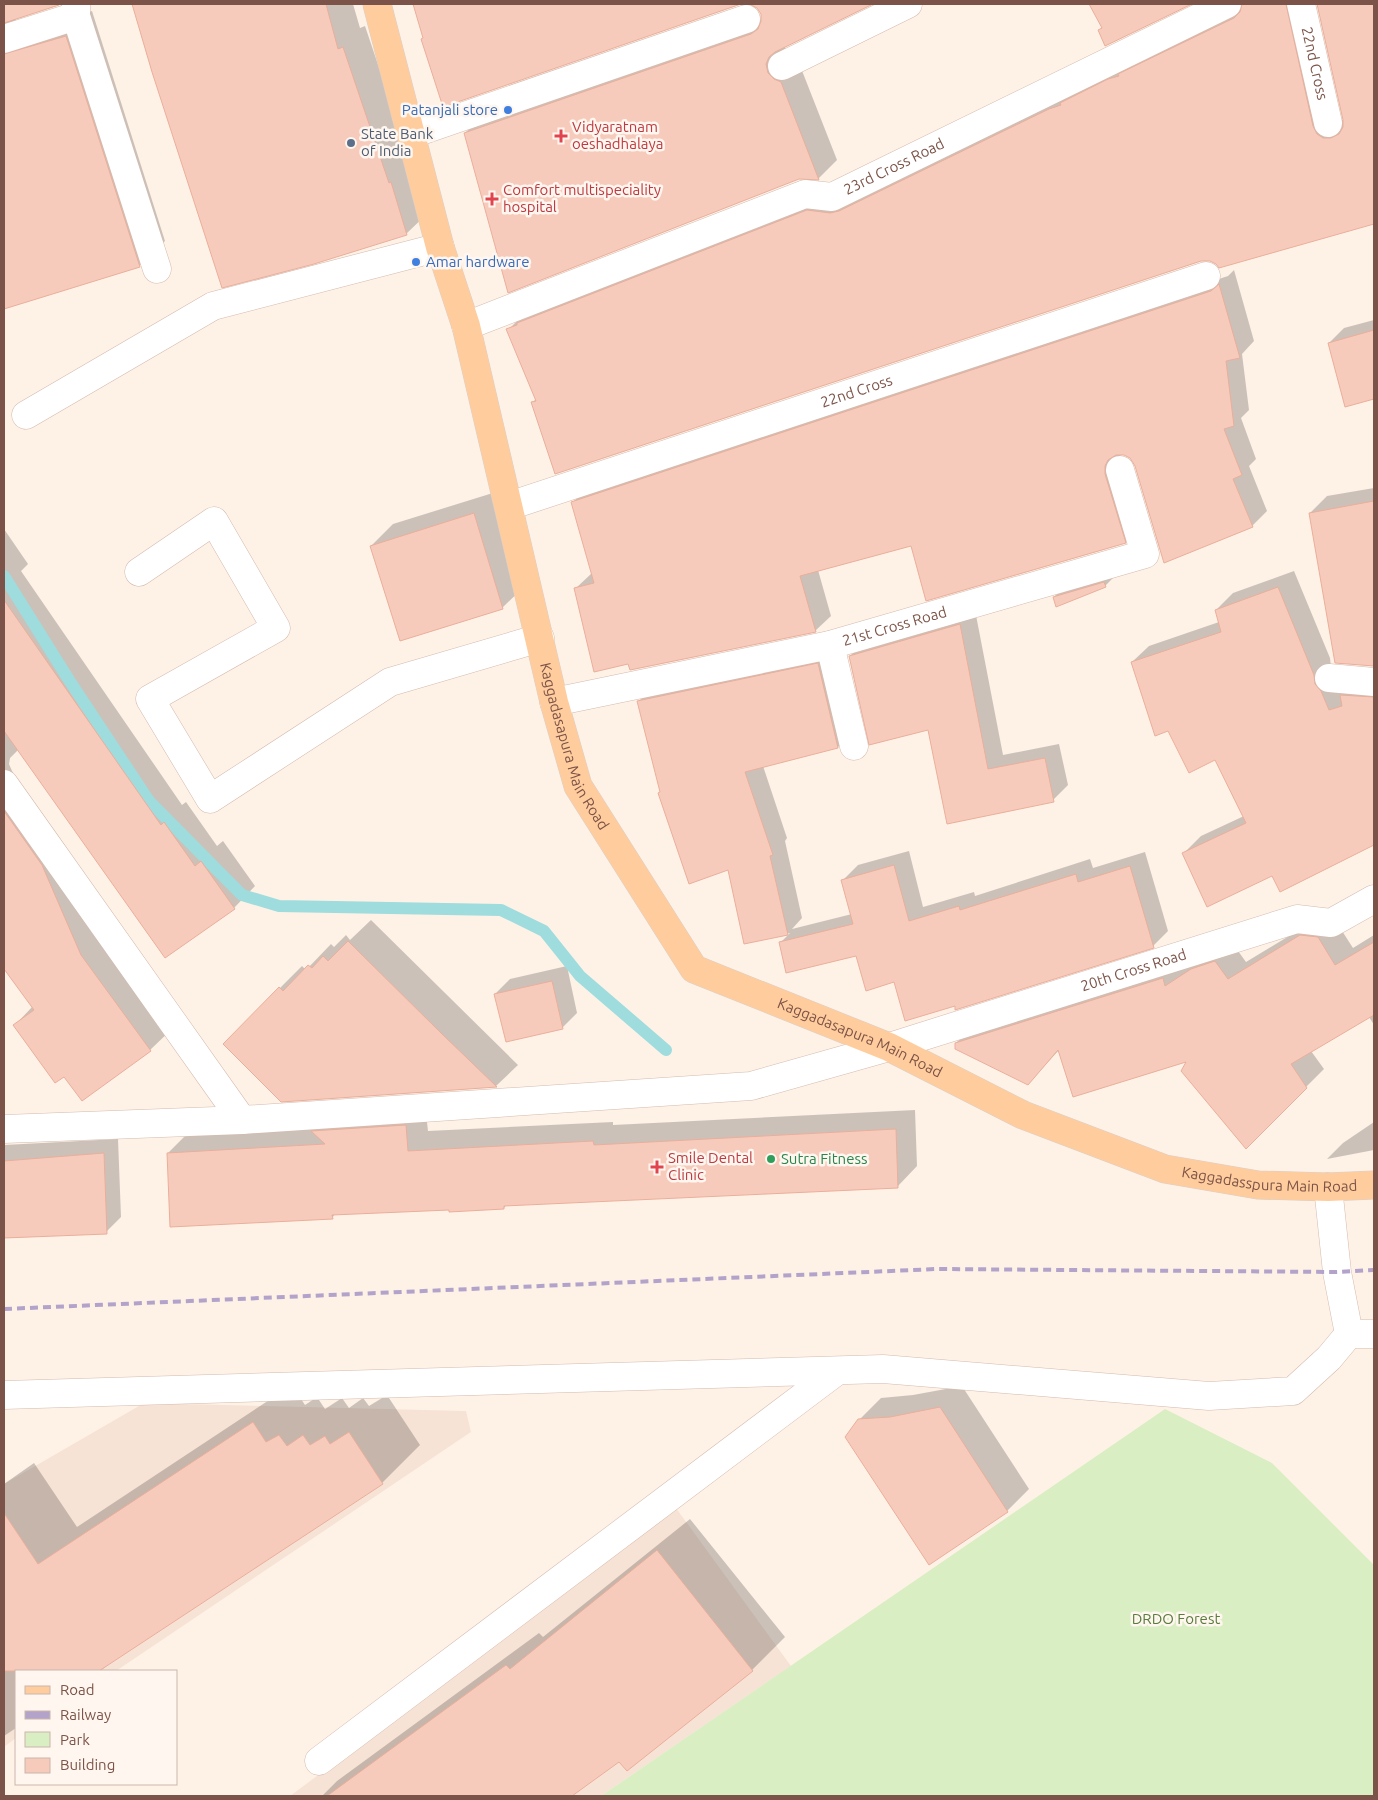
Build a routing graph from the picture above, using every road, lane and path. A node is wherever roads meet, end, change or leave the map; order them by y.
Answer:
1 (377, 4) edge
2 (908, 4) edge
3 (1227, 4) edge
4 (1301, 4) edge
5 (76, 10) edge
6 (746, 19) dead end
7 (4, 39) edge
8 (782, 66) dead end
9 (1328, 123) dead end
10 (412, 134) junction
11 (440, 247) junction
12 (157, 268) dead end
13 (1206, 276) dead end
14 (466, 326) junction
15 (26, 415) dead end
16 (1120, 470) dead end
17 (509, 506) junction
18 (139, 572) dead end
19 (540, 638) junction
20 (830, 645) junction
21 (1329, 678) dead end
22 (1374, 682) edge
23 (554, 702) junction
24 (854, 746) dead end
25 (4, 784) edge
26 (1374, 898) edge
27 (889, 1047) junction
28 (242, 1120) junction
29 (4, 1129) edge
30 (1165, 1170) joint
31 (1374, 1185) edge
32 (1328, 1187) junction
33 (1362, 1334) edge
34 (837, 1371) junction
35 (4, 1395) edge
36 (319, 1761) dead end

1 - 10 main road, Kaggadasapura Main Road
2 - 8 street
3 - 14 street, 23rd Cross Road
4 - 9 street, 22nd Cross
5 - 7 street
5 - 12 street
6 - 10 street
10 - 11 main road, Kaggadasapura Main Road
11 - 14 main road, Kaggadasapura Main Road
11 - 15 street
13 - 17 street, 22nd Cross
14 - 17 main road, Kaggadasapura Main Road
16 - 20 street, 21st Cross Road
17 - 19 main road, Kaggadasapura Main Road
18 - 19 street
19 - 23 main road, Kaggadasapura Main Road
20 - 23 street, 21st Cross Road
20 - 24 street
21 - 22 street
23 - 27 main road, Kaggadasapura Main Road
25 - 28 street
26 - 27 street, 20th Cross Road
27 - 28 street, 20th Cross Road
27 - 30 main road, Kaggadasapura Main Road
28 - 29 street, 20th Cross Road
30 - 32 main road, Kaggadasspura Main Road
31 - 32 main road, Kaggadasspura Main Road
32 - 33 street
33 - 34 street
34 - 35 street
34 - 36 street

